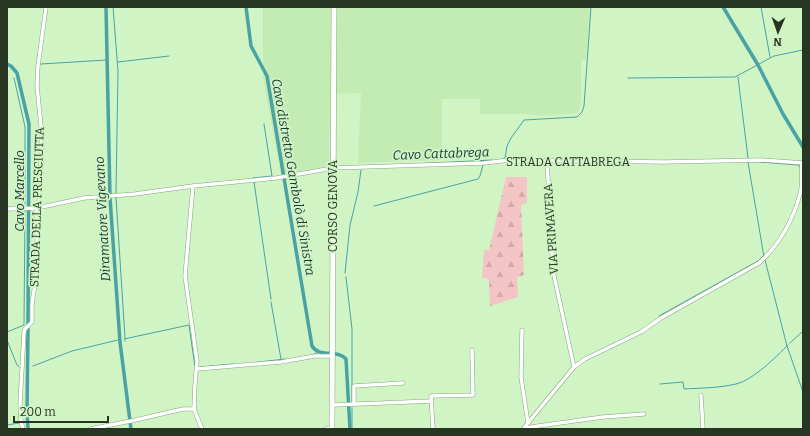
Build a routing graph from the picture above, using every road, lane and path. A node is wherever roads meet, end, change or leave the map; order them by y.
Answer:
1 (46, 7) edge
2 (334, 7) edge
3 (547, 160) junction
4 (802, 166) edge
5 (333, 168) junction
6 (193, 186) junction
7 (37, 208) junction
8 (7, 209) edge
9 (522, 330) dead end
10 (472, 350) dead end
11 (332, 354) junction
12 (574, 367) junction
13 (197, 369) junction
14 (403, 384) dead end
15 (700, 395) dead end
16 (432, 398) junction
17 (333, 405) junction
18 (351, 405) junction
19 (194, 409) junction
20 (644, 414) dead end
21 (528, 423) junction
22 (523, 428) edge
23 (22, 429) edge
24 (90, 429) edge
25 (202, 429) edge
26 (325, 429) edge
27 (332, 429) edge
28 (433, 429) edge
29 (703, 429) edge

1 - 7 street, STRADA DELLA PRESCIUTTA
2 - 5 main road, CORSO GENOVA
3 - 4 street, STRADA CATTABREGA
3 - 5 street, STRADA CATTABREGA
3 - 12 street, VIA PRIMAVERA
4 - 12 street
5 - 6 street, STRADA CATTABREGA
5 - 11 main road, CORSO GENOVA
6 - 7 street, STRADA CATTABREGA
6 - 13 street
7 - 8 street, STRADA CATTABREGA
7 - 23 street, STRADA DELLA PRESCIUTTA
9 - 21 street
10 - 16 street
11 - 13 street
11 - 17 main road, CORSO GENOVA
12 - 21 street
13 - 19 street
14 - 18 street
15 - 29 street
16 - 18 street
16 - 28 street
17 - 18 street
17 - 27 main road, CORSO GENOVA
19 - 24 street
19 - 25 street
20 - 22 street
21 - 22 street
26 - 27 street

